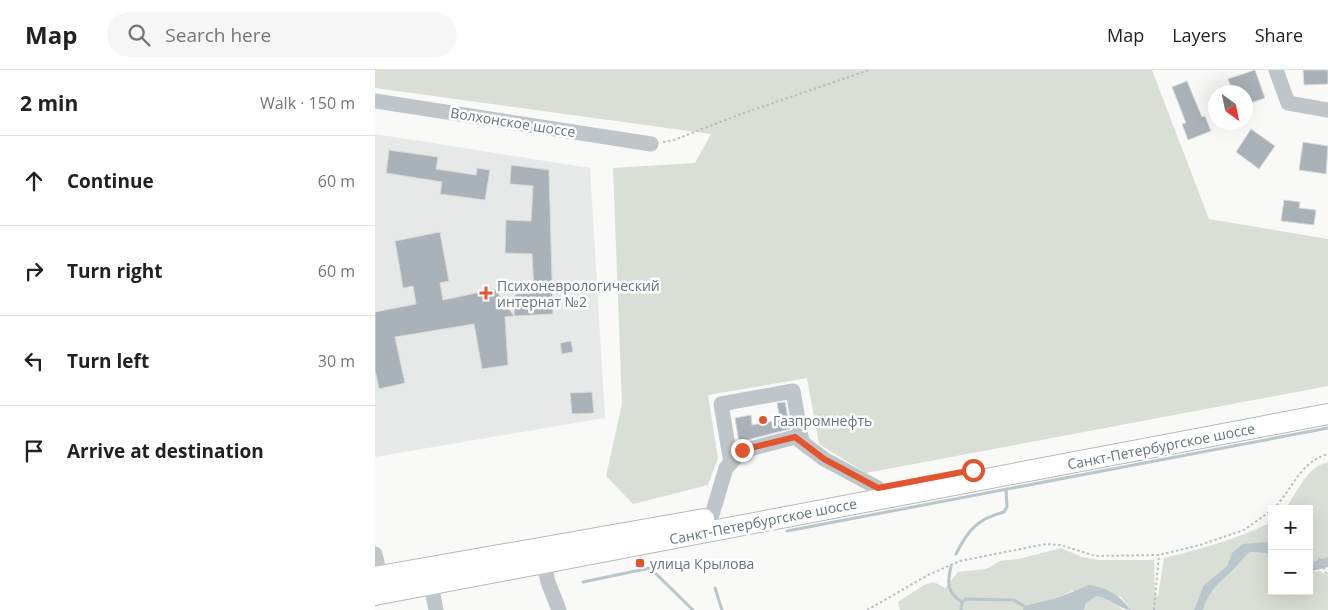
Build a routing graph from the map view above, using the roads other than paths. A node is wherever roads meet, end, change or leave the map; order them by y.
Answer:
1 (1276, 70) edge
2 (375, 101) edge
3 (1328, 110) edge
4 (651, 144) road end
5 (1328, 403) edge
6 (1328, 414) edge
7 (802, 442) junction
8 (731, 463) junction
9 (878, 488) junction
10 (711, 518) junction
11 (375, 554) edge
12 (542, 556) junction
13 (379, 585) edge
14 (431, 585) junction
15 (436, 610) edge
16 (559, 610) edge

1 - 3 street
2 - 4 street, Волхонское шоссе
5 - 9 main road, Санкт-Петербургское шоссе
6 - 12 main road, Санкт-Петербургское шоссе
7 - 8 street
7 - 8 street
7 - 9 street
8 - 10 street
9 - 10 main road, Санкт-Петербургское шоссе
10 - 12 main road, Санкт-Петербургское шоссе
11 - 13 street
12 - 13 main road, Санкт-Петербургское шоссе
12 - 14 main road, Санкт-Петербургское шоссе
12 - 16 street
13 - 14 main road, Санкт-Петербургское шоссе
14 - 15 street

